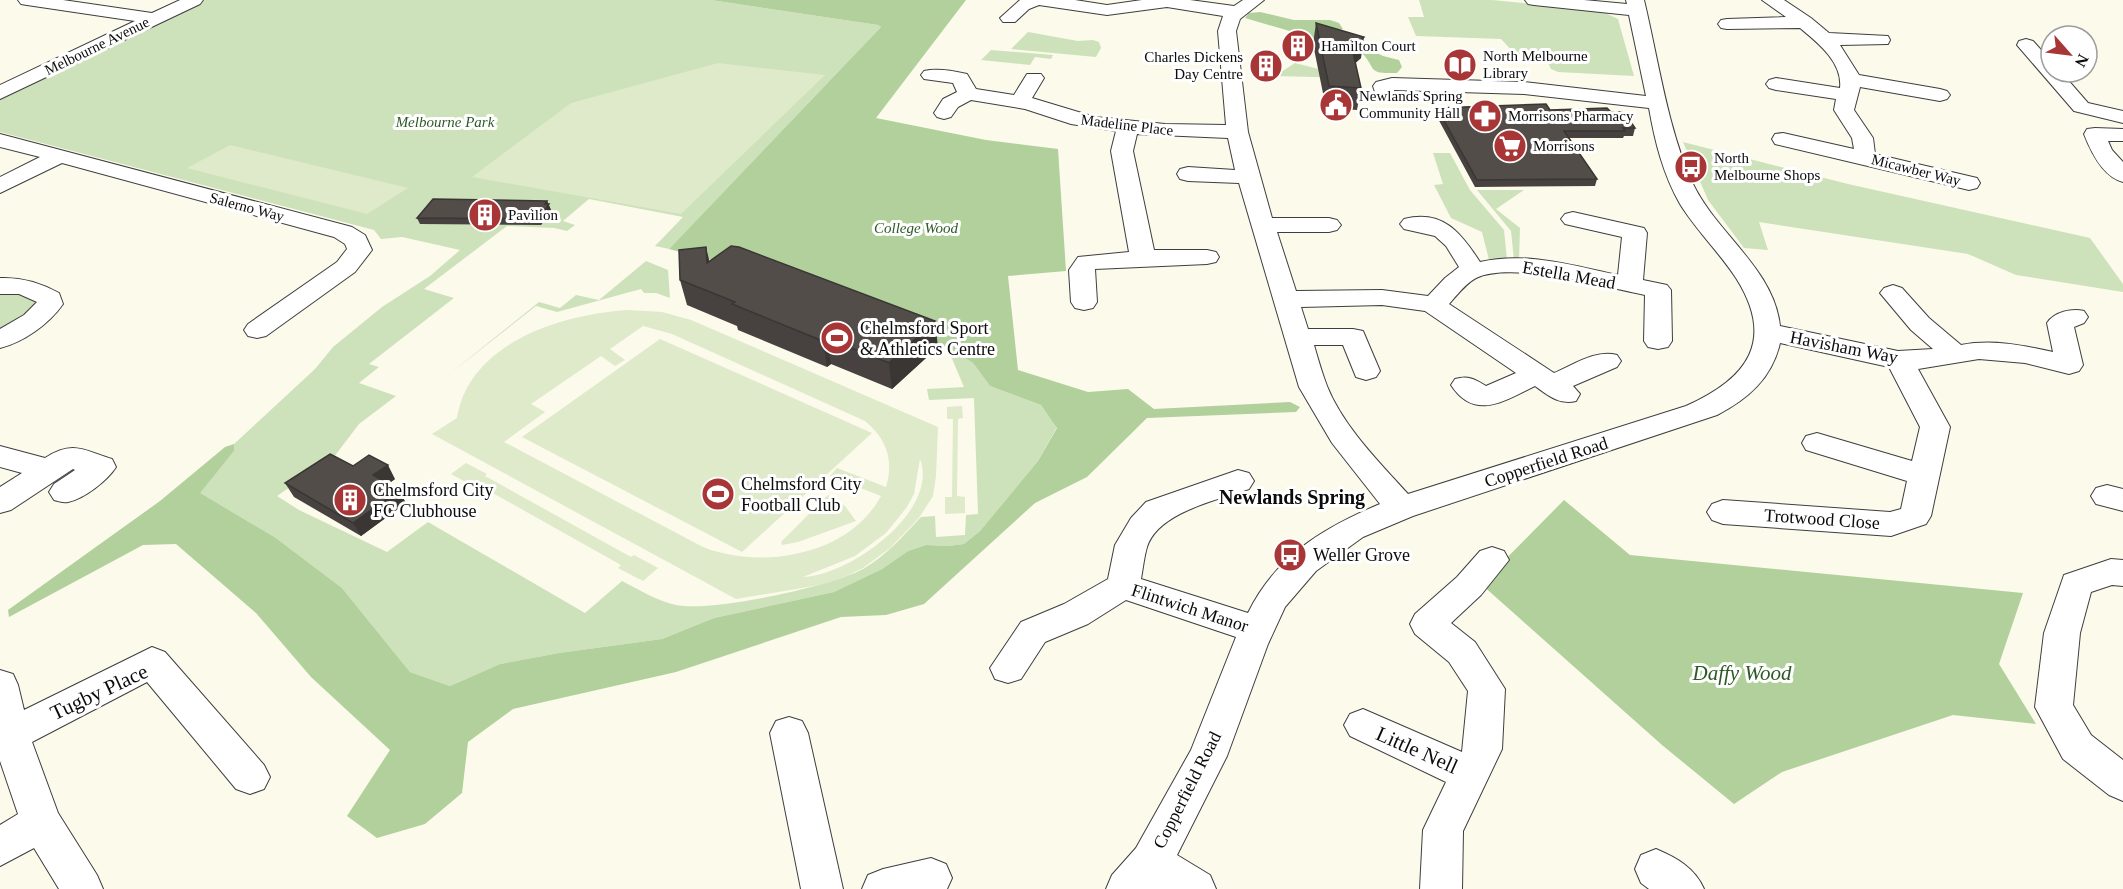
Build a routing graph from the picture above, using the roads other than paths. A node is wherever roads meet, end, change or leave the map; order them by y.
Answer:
1 (27, 0) edge
2 (194, 0) edge
3 (1534, 0) edge
4 (1771, 0) edge
5 (1552, 1) edge
6 (1636, 5) edge
7 (1246, 6) edge
8 (1009, 18) dead end
9 (155, 19) junction
10 (1805, 22) junction
11 (1727, 24) dead end
12 (1824, 39) junction
13 (1881, 40) dead end
14 (2026, 45) dead end
15 (932, 75) dead end
16 (1034, 78) dead end
17 (1776, 84) dead end
18 (1849, 87) junction
19 (0, 93) edge
20 (968, 94) junction
21 (1940, 95) dead end
22 (1385, 97) dead end
23 (1020, 101) junction
24 (1658, 103) junction
25 (944, 113) dead end
26 (2123, 117) edge
27 (1128, 127) junction
28 (1237, 132) junction
29 (2123, 135) edge
30 (1783, 139) dead end
31 (0, 141) edge
32 (58, 157) junction
33 (1863, 157) junction
34 (1188, 174) dead end
35 (2123, 176) edge
36 (1248, 177) junction
37 (1969, 183) dead end
38 (0, 186) edge
39 (1573, 219) dead end
40 (1412, 224) dead end
41 (1263, 225) junction
42 (1329, 225) dead end
43 (1207, 257) dead end
44 (1143, 258) junction
45 (1473, 270) junction
46 (1630, 285) junction
47 (0, 286) edge
48 (1893, 293) dead end
49 (1286, 299) junction
50 (1084, 302) dead end
51 (1434, 305) junction
52 (2075, 317) dead end
53 (257, 330) dead end
54 (1768, 332) junction
55 (1298, 337) junction
56 (0, 340) edge
57 (1658, 341) dead end
58 (1955, 354) junction
59 (1898, 360) junction
60 (1607, 361) dead end
61 (1366, 371) dead end
62 (1552, 384) junction
63 (1466, 385) dead end
64 (1817, 443) dead end
65 (0, 456) edge
66 (1923, 476) junction
67 (1238, 481) dead end
68 (0, 502) edge
69 (1402, 508) junction
70 (1722, 512) dead end
71 (1492, 560) dead end
72 (2123, 573) edge
73 (1123, 586) junction
74 (1257, 630) junction
75 (1008, 668) dead end
76 (0, 684) edge
77 (1363, 725) dead end
78 (789, 733) dead end
79 (10, 735) junction
80 (1471, 775) junction
81 (250, 777) dead end
82 (2123, 783) edge
83 (41, 822) junction
84 (0, 847) edge
85 (1139, 875) edge
86 (931, 878) dead end
87 (82, 889) edge
88 (822, 889) edge
89 (883, 889) edge
90 (1195, 889) edge
91 (1441, 889) edge

1 - 9 street
2 - 9 street, Melbourne Avenue
3 - 5 street
4 - 10 street, Micawber Way
5 - 6 street
6 - 24 street, Copperfield Road
7 - 8 street
7 - 28 street
9 - 19 street, Melbourne Avenue
10 - 11 street
10 - 12 street, Micawber Way
12 - 13 street
12 - 18 street, Micawber Way
14 - 26 street
15 - 20 street
16 - 23 street
17 - 18 street
18 - 21 street
18 - 33 street, Micawber Way
20 - 23 street, Madeline Place
20 - 25 street
22 - 24 street
23 - 27 street, Madeline Place
24 - 54 street, Copperfield Road
27 - 28 street, Madeline Place
27 - 44 street
28 - 36 street
29 - 35 street
30 - 33 street, Micawber Way
31 - 32 street, Salerno Way
32 - 38 street
32 - 53 street, Salerno Way
33 - 37 street, Micawber Way
34 - 36 street
36 - 41 street
39 - 46 street, Estella Mead
40 - 45 street
41 - 42 street
41 - 49 street
43 - 44 street
44 - 50 street
45 - 46 street, Estella Mead
45 - 51 street, Estella Mead
46 - 57 street, Estella Mead
47 - 56 street
48 - 58 street
49 - 51 street
49 - 55 street
51 - 62 street
52 - 58 street, Havisham Way
54 - 59 street, Havisham Way
54 - 69 street, Copperfield Road
55 - 61 street
55 - 69 street
58 - 59 street, Havisham Way
59 - 66 street, Trotwood Close
60 - 62 street
62 - 63 street
64 - 66 street
65 - 68 street
66 - 70 street, Trotwood Close
67 - 73 street, Flintwich Manor
69 - 74 street, Copperfield Road
71 - 80 street, Little Nell
72 - 82 street
73 - 74 street, Flintwich Manor
73 - 75 street, Flintwich Manor
74 - 85 street, Copperfield Road
76 - 79 street
77 - 80 street, Little Nell
78 - 88 street
79 - 81 street, Tugby Place
79 - 83 street
80 - 91 street, Little Nell
83 - 84 street
83 - 87 street
85 - 90 street
86 - 89 street

